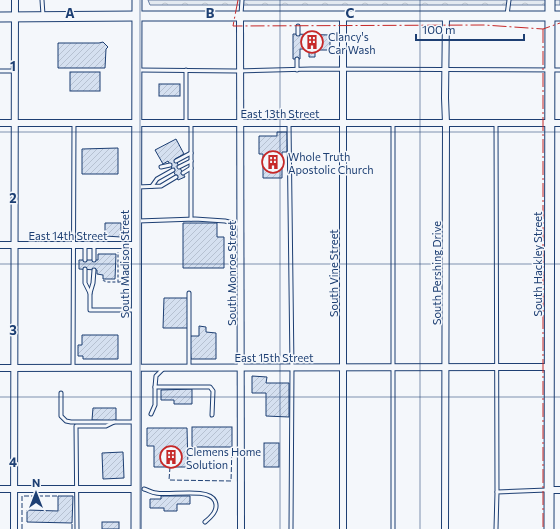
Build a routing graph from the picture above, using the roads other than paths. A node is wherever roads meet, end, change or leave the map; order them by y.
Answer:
1 (15, 0) edge
2 (42, 0) edge
3 (137, 0) edge
4 (242, 0) edge
5 (509, 0) edge
6 (550, 0) edge
7 (137, 16) junction
8 (240, 16) junction
9 (342, 16) junction
10 (446, 16) junction
11 (507, 16) junction
12 (550, 16) junction
13 (560, 16) edge
14 (0, 17) edge
15 (16, 17) junction
16 (43, 17) junction
17 (298, 26) dead end
18 (298, 34) dead end
19 (297, 59) dead end
20 (136, 70) junction
21 (186, 70) junction
22 (297, 70) junction
23 (342, 70) junction
24 (445, 70) junction
25 (549, 70) junction
26 (560, 70) edge
27 (240, 71) junction
28 (0, 72) edge
29 (16, 72) junction
30 (0, 123) edge
31 (15, 123) junction
32 (74, 123) junction
33 (136, 123) junction
34 (188, 123) junction
35 (240, 123) junction
36 (289, 123) junction
37 (343, 123) junction
38 (393, 123) junction
39 (446, 123) junction
40 (496, 123) junction
41 (549, 123) junction
42 (560, 123) edge
43 (191, 153) junction
44 (191, 160) junction
45 (176, 161) dead end
46 (170, 165) dead end
47 (161, 167) dead end
48 (179, 167) dead end
49 (191, 168) junction
50 (173, 170) dead end
51 (182, 173) dead end
52 (176, 177) dead end
53 (152, 186) junction
54 (136, 187) junction
55 (191, 219) junction
56 (136, 222) junction
57 (241, 225) junction
58 (0, 245) edge
59 (16, 245) junction
60 (74, 245) junction
61 (85, 245) junction
62 (94, 245) junction
63 (136, 245) junction
64 (85, 260) dead end
65 (94, 260) dead end
66 (85, 269) dead end
67 (94, 270) dead end
68 (90, 293) junction
69 (189, 293) dead end
70 (136, 310) junction
71 (73, 367) junction
72 (136, 367) junction
73 (165, 367) junction
74 (189, 367) junction
75 (292, 367) junction
76 (343, 367) junction
77 (393, 367) junction
78 (446, 367) junction
79 (497, 367) junction
80 (549, 367) junction
81 (0, 368) edge
82 (15, 368) junction
83 (240, 368) junction
84 (155, 386) junction
85 (61, 393) dead end
86 (151, 414) dead end
87 (212, 416) dead end
88 (114, 422) junction
89 (136, 422) junction
90 (76, 488) junction
91 (0, 489) edge
92 (14, 489) junction
93 (140, 489) junction
94 (549, 490) junction
95 (560, 490) edge
96 (497, 492) junction
97 (206, 522) dead end
98 (14, 529) edge
99 (76, 529) edge
100 (136, 529) edge
101 (241, 529) edge
102 (291, 529) edge
103 (343, 529) edge
104 (393, 529) edge
105 (445, 529) edge
106 (496, 529) edge
107 (549, 529) edge

1 - 15 street
2 - 16 lane
3 - 7 main road, South Madison Street
4 - 8 lane
5 - 11 lane
6 - 12 main road, South Hackley Street
7 - 8 main road
7 - 16 main road
7 - 20 main road, South Madison Street
8 - 9 main road
8 - 27 street, South Monroe Street
9 - 10 main road
9 - 23 street, South Vine Street
10 - 11 main road
10 - 24 street, South Pershing Drive
11 - 12 main road
12 - 13 main road
12 - 25 main road, South Hackley Street
14 - 15 main road
15 - 16 main road
15 - 29 street
17 - 18 lane
19 - 22 lane
20 - 21 lane
20 - 33 main road, South Madison Street
21 - 27 lane
21 - 34 lane
22 - 23 lane
22 - 27 lane
23 - 24 lane
23 - 37 street, South Vine Street
24 - 25 lane
24 - 39 street, South Pershing Drive
25 - 26 lane
25 - 41 main road, South Hackley Street
27 - 35 street, South Monroe Street
28 - 29 lane
29 - 31 street
30 - 31 street, East 13th Street
31 - 32 street, East 13th Street
31 - 59 street
32 - 33 street, East 13th Street
32 - 60 lane
33 - 34 street, East 13th Street
33 - 54 main road, South Madison Street
34 - 35 street, East 13th Street
34 - 43 lane
35 - 36 street, East 13th Street
35 - 57 street, South Monroe Street
36 - 37 street, East 13th Street
36 - 75 lane
37 - 38 street, East 13th Street
37 - 76 street, South Vine Street
38 - 39 street, East 13th Street
38 - 77 lane
39 - 40 street, East 13th Street
39 - 78 street, South Pershing Drive
40 - 41 street, East 13th Street
40 - 79 lane
41 - 42 street, East 13th Street
41 - 80 main road, South Hackley Street
43 - 44 lane
43 - 45 lane
44 - 48 lane
44 - 49 lane
46 - 47 lane
49 - 51 lane
49 - 55 lane
50 - 53 lane
52 - 53 lane
53 - 54 lane
54 - 56 main road, South Madison Street
55 - 56 lane
55 - 57 lane
56 - 63 main road, South Madison Street
57 - 83 street, South Monroe Street
58 - 59 street, East 14th Street
59 - 60 street, East 14th Street
59 - 82 street
60 - 61 street, East 14th Street
60 - 71 lane
61 - 62 street, East 14th Street
61 - 64 lane
62 - 63 street, East 14th Street
62 - 65 lane
63 - 70 main road, South Madison Street
66 - 68 lane
67 - 68 lane
68 - 70 lane
69 - 74 lane
70 - 72 main road, South Madison Street
71 - 72 street, East 15th Street
71 - 82 street, East 15th Street
72 - 73 street, East 15th Street
72 - 89 main road, South Madison Street
73 - 74 street, East 15th Street
73 - 84 lane
74 - 83 street, East 15th Street
75 - 76 street, East 15th Street
75 - 83 street, East 15th Street
75 - 102 lane
76 - 77 street, East 15th Street
76 - 103 street, South Vine Street
77 - 78 street, East 15th Street
77 - 104 lane
78 - 79 street, East 15th Street
78 - 105 street, South Pershing Drive
79 - 80 street, East 15th Street
79 - 96 lane
80 - 94 main road, South Hackley Street
81 - 82 street, East 15th Street
82 - 92 street
83 - 101 street, South Monroe Street
84 - 86 lane
84 - 87 lane
85 - 88 lane
88 - 89 lane
88 - 90 lane
89 - 93 main road, South Madison Street
90 - 92 street
90 - 93 street
90 - 99 lane
91 - 92 street
92 - 98 street
93 - 97 lane
93 - 100 main road, South Madison Street
94 - 95 street
94 - 96 lane
94 - 107 main road, South Hackley Street
96 - 106 lane

